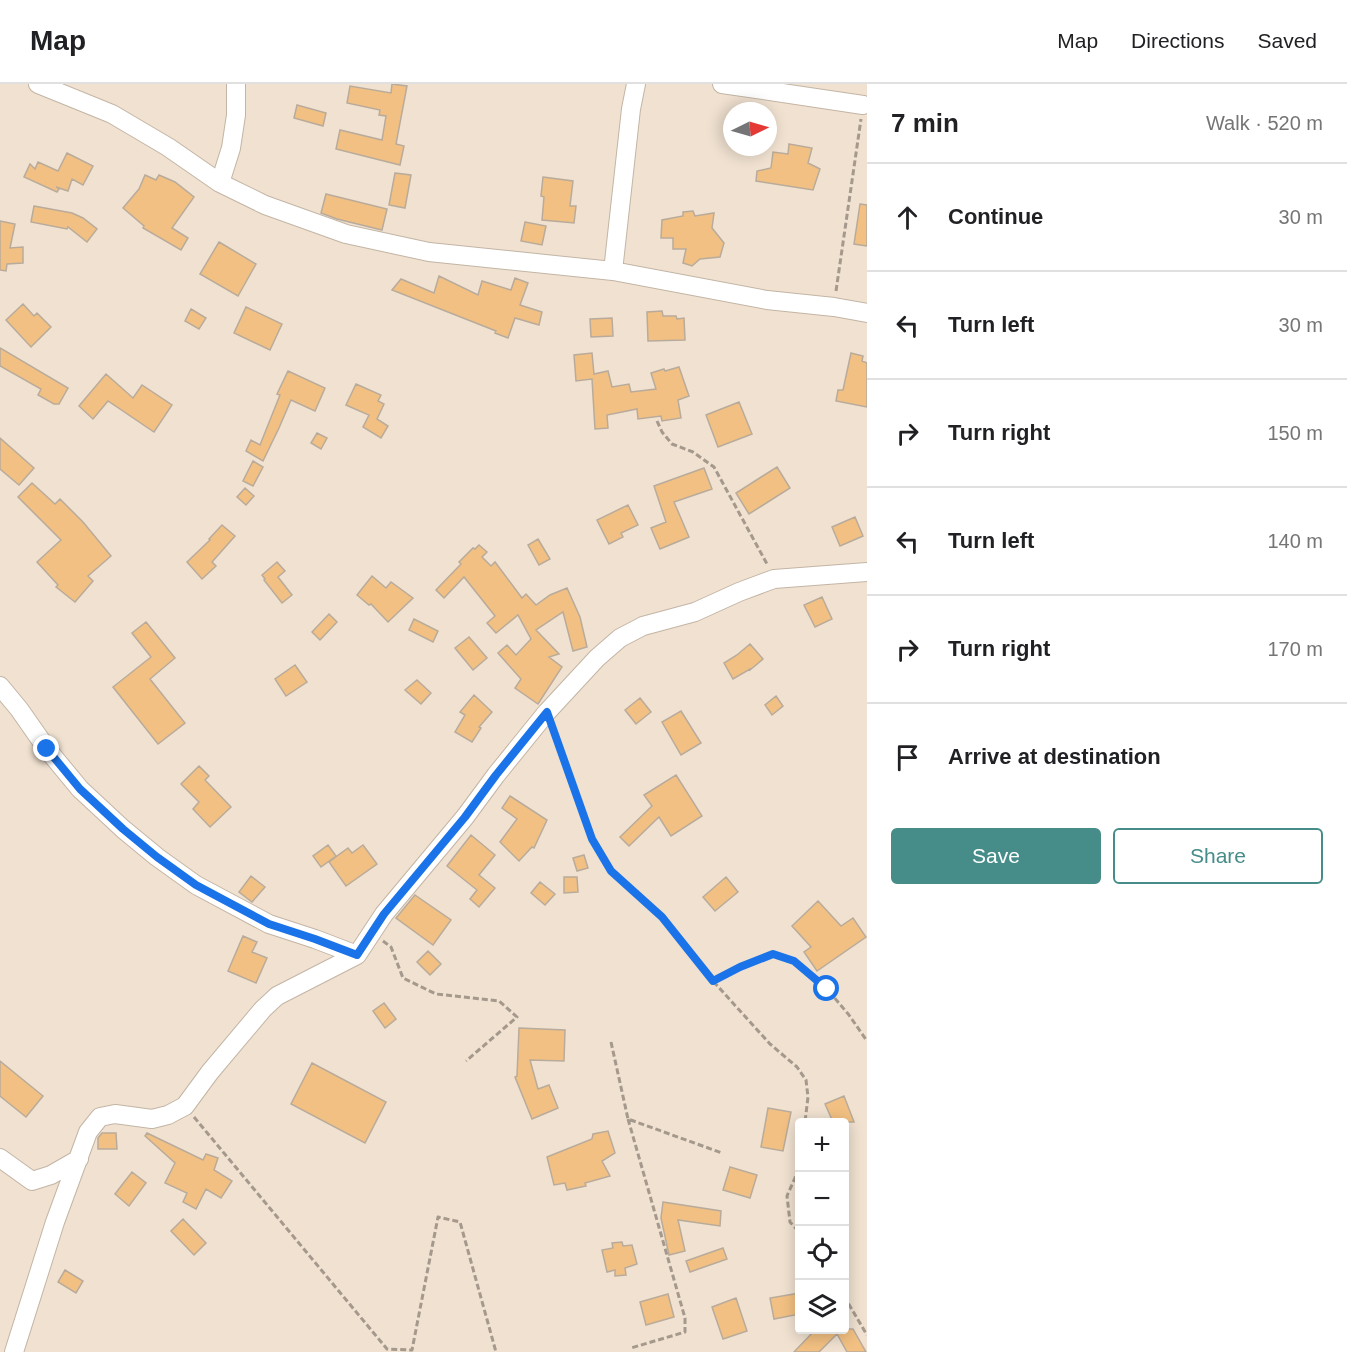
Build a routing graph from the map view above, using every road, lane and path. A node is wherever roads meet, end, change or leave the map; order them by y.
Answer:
1 (38, 84) edge
2 (236, 84) edge
3 (636, 84) edge
4 (722, 84) edge
5 (863, 105) joint
6 (220, 183) junction
7 (613, 271) junction
8 (834, 307) junction
9 (867, 313) edge
10 (657, 421) dead end
11 (867, 572) edge
12 (774, 579) junction
13 (0, 686) edge
14 (547, 712) junction
15 (371, 934) junction
16 (357, 955) junction
17 (713, 981) junction
18 (867, 1041) edge
19 (611, 1042) dead end
20 (466, 1061) dead end
21 (185, 1106) junction
22 (805, 1118) edge
23 (628, 1119) junction
24 (722, 1153) dead end
25 (0, 1158) edge
26 (79, 1159) junction
27 (797, 1172) edge
28 (795, 1227) edge
29 (849, 1304) edge
30 (867, 1335) edge
31 (631, 1348) dead end
32 (14, 1352) edge
33 (496, 1352) edge

1 - 6 street
2 - 6 street
3 - 7 street
4 - 5 street
5 - 8 path
6 - 7 street
7 - 8 street
8 - 9 street
10 - 12 path
11 - 12 street
12 - 14 street
13 - 16 street
14 - 15 street
14 - 17 path
15 - 16 street
15 - 20 path
16 - 21 street
17 - 18 path
17 - 22 path
19 - 23 path
21 - 26 street
21 - 33 path
23 - 24 path
23 - 31 path
25 - 26 street
26 - 32 street
27 - 28 path
29 - 30 path

